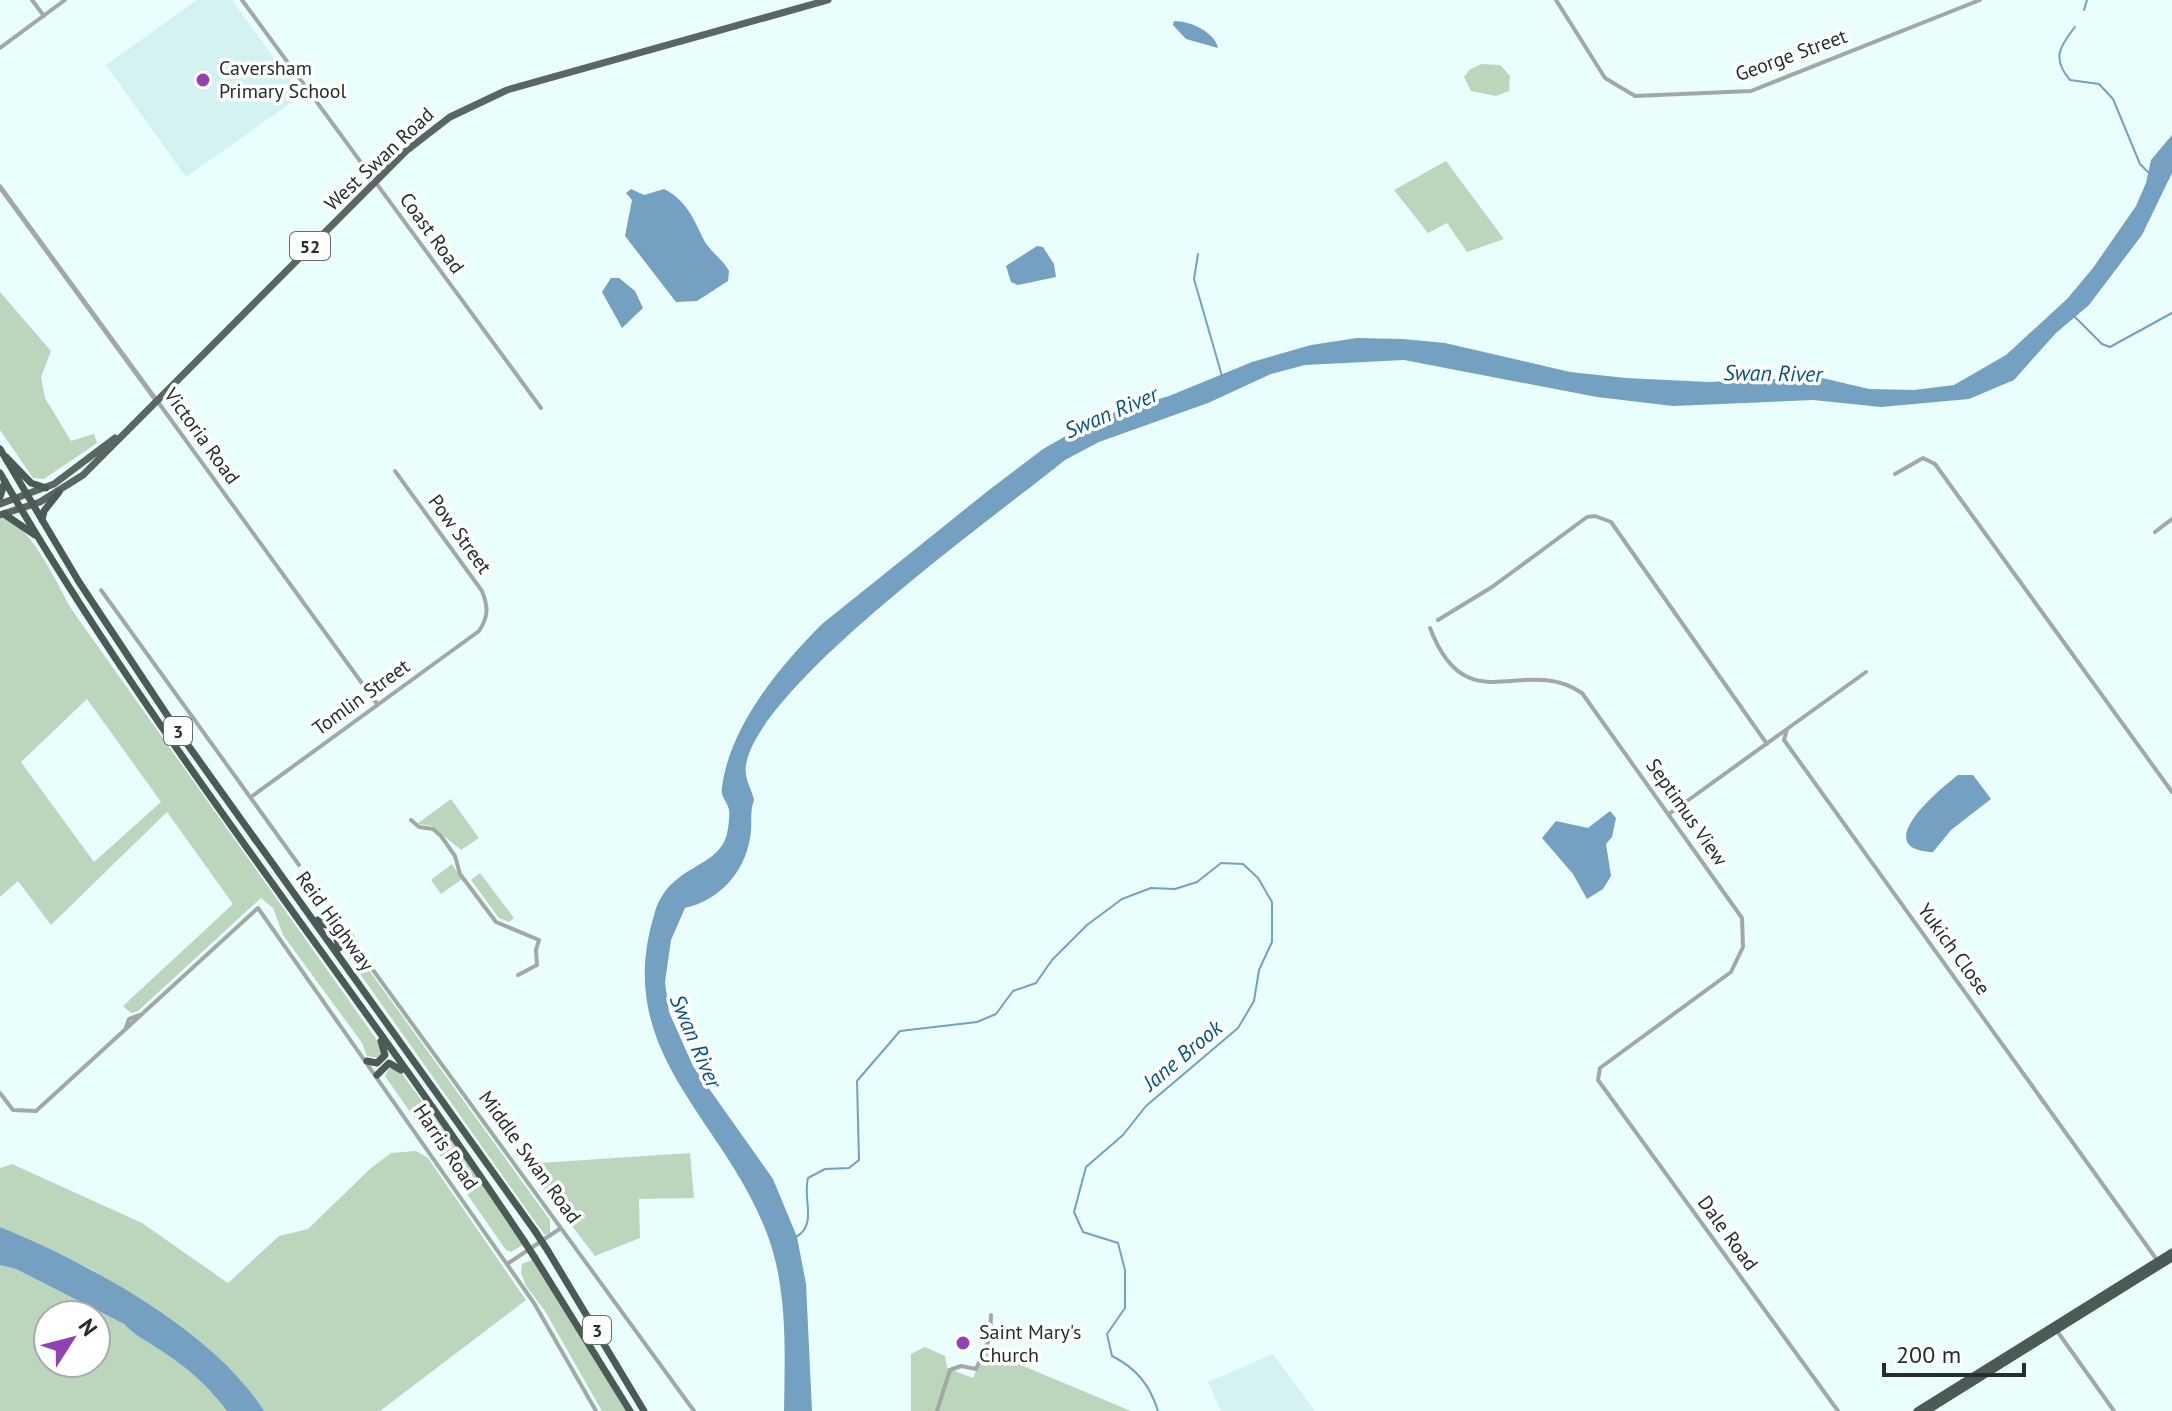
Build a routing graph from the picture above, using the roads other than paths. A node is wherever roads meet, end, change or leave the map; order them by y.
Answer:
1 (32, 0) edge
2 (65, 0) edge
3 (242, 0) edge
4 (828, 0) edge
5 (1556, 0) edge
6 (1980, 0) edge
7 (814, 2) edge
8 (44, 16) junction
9 (1, 45) edge
10 (375, 182) junction
11 (0, 187) edge
12 (156, 400) junction
13 (541, 408) dead end
14 (117, 437) junction
15 (2, 453) edge
16 (395, 471) dead end
17 (1895, 474) dead end
18 (2, 477) edge
19 (46, 488) junction
20 (59, 492) junction
21 (0, 497) edge
22 (16, 500) junction
23 (29, 501) junction
24 (0, 504) edge
25 (21, 509) junction
26 (2, 514) edge
27 (2172, 519) edge
28 (42, 523) junction
29 (2155, 532) dead end
30 (37, 536) junction
31 (101, 590) dead end
32 (486, 620) joint
33 (1438, 620) dead end
34 (1430, 628) dead end
35 (1866, 672) dead end
36 (377, 704) junction
37 (1787, 729) junction
38 (1767, 744) junction
39 (2172, 792) edge
40 (251, 797) junction
41 (1669, 814) junction
42 (411, 820) dead end
43 (299, 865) dead end
44 (298, 897) junction
45 (339, 924) junction
46 (354, 974) junction
47 (518, 975) dead end
48 (361, 1008) junction
49 (367, 1061) junction
50 (1598, 1071) joint
51 (377, 1075) junction
52 (0, 1093) edge
53 (434, 1108) junction
54 (561, 1228) junction
55 (2172, 1252) edge
56 (2172, 1258) edge
57 (2159, 1263) junction
58 (507, 1264) junction
59 (991, 1315) dead end
60 (2055, 1328) junction
61 (596, 1411) edge
62 (630, 1411) edge
63 (644, 1411) edge
64 (694, 1411) edge
65 (937, 1411) edge
66 (1838, 1411) edge
67 (1917, 1411) edge
68 (1927, 1411) edge
69 (2114, 1411) edge

1 - 8 street
2 - 8 street
3 - 10 street, Coast Road
4 - 7 main road, West Swan Road / 52
5 - 6 street, George Street
7 - 10 main road, West Swan Road / 52
8 - 9 street
10 - 12 main road, West Swan Road / 52
10 - 13 street, Coast Road
11 - 12 street, Victoria Road
12 - 14 main road, West Swan Road / 52
12 - 36 street, Victoria Road
14 - 19 main road, West Swan Road / 52
14 - 20 main road, West Swan Road / 52
15 - 19 highway
15 - 23 highway, Reid Highway / 3
16 - 32 street, Pow Street
17 - 39 street
18 - 21 highway
18 - 22 highway, Reid Highway / 3
19 - 23 main road, West Swan Road / 52
20 - 23 main road, West Swan Road / 52
20 - 28 highway
22 - 23 main road, West Swan Road / 52
22 - 24 main road, West Swan Road / 52
22 - 25 highway, Reid Highway / 3
23 - 25 main road, West Swan Road / 52
23 - 28 highway, Reid Highway / 3
25 - 26 main road, West Swan Road / 52
25 - 30 highway, Reid Highway / 3
26 - 30 highway
27 - 29 street
28 - 44 highway, Reid Highway / 3
30 - 48 highway, Reid Highway / 3
31 - 40 street
32 - 36 street, Tomlin Street
33 - 38 street
34 - 41 street, Septimus View
35 - 37 street
36 - 40 street, Tomlin Street
37 - 38 street
37 - 57 street, Yukich Close
38 - 41 street
40 - 43 street
41 - 50 street, Septimus View
42 - 47 street
44 - 45 highway
44 - 46 highway, Reid Highway / 3
45 - 46 highway
45 - 54 street, Middle Swan Road
46 - 63 highway, Reid Highway / 3, bridge
48 - 49 highway
48 - 53 highway, Reid Highway / 3
49 - 51 street, Harris Road
49 - 52 street, Harris Road
50 - 66 street, Dale Road
51 - 53 highway
51 - 58 street, Harris Road
53 - 62 highway, Reid Highway / 3, bridge
54 - 58 street
54 - 64 street, Middle Swan Road
55 - 57 highway
56 - 57 highway
57 - 60 highway
58 - 61 street, Harris Road
59 - 65 street
60 - 67 highway
60 - 68 highway
60 - 69 street

